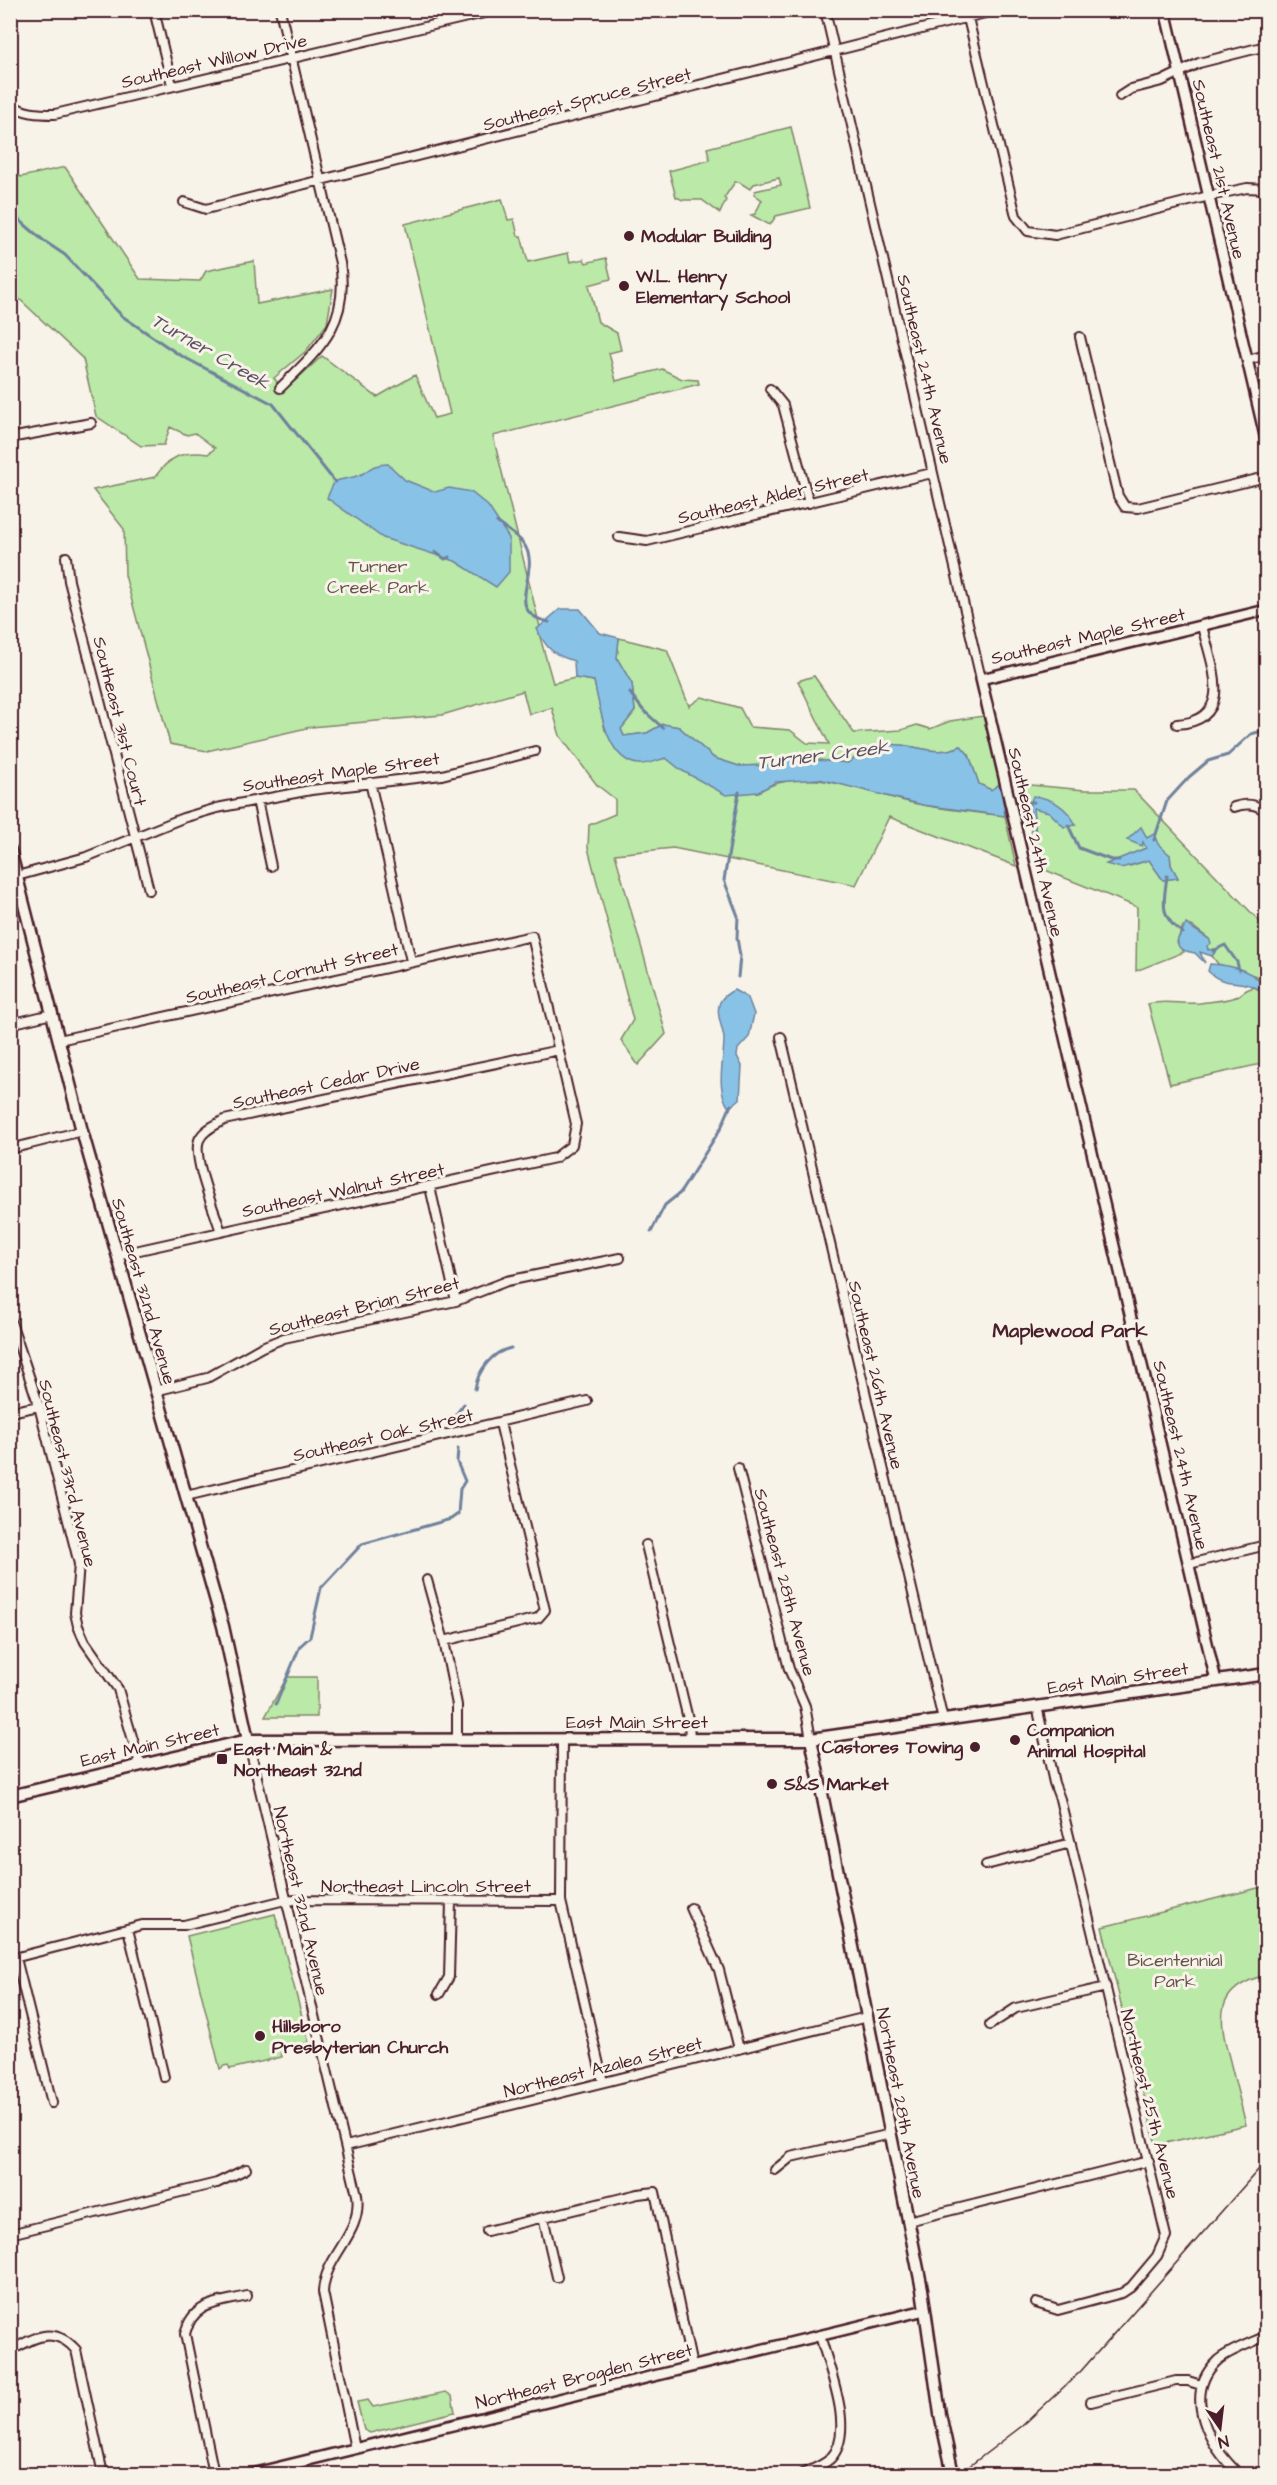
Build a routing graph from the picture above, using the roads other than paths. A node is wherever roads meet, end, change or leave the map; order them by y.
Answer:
1 (154, 10) edge
2 (280, 10) edge
3 (497, 10) edge
4 (825, 10) edge
5 (997, 10) edge
6 (1165, 10) edge
7 (968, 18) junction
8 (1266, 46) edge
9 (835, 51) junction
10 (291, 58) junction
11 (1179, 71) junction
12 (172, 85) junction
13 (1120, 96) dead end
14 (10, 103) edge
15 (320, 181) junction
16 (1266, 189) edge
17 (1209, 196) junction
18 (184, 202) dead end
19 (1080, 337) dead end
20 (1266, 355) edge
21 (1248, 360) junction
22 (280, 388) dead end
23 (770, 389) dead end
24 (91, 423) dead end
25 (10, 438) edge
26 (1266, 440) edge
27 (932, 473) junction
28 (1266, 477) edge
29 (809, 503) junction
30 (619, 537) dead end
31 (66, 557) dead end
32 (1266, 610) edge
33 (1202, 626) junction
34 (981, 679) junction
35 (1177, 724) dead end
36 (535, 752) dead end
37 (370, 782) junction
38 (257, 800) junction
39 (1234, 807) dead end
40 (1266, 812) edge
41 (134, 837) junction
42 (10, 850) edge
43 (271, 866) dead end
44 (17, 876) junction
45 (149, 890) dead end
46 (411, 962) junction
47 (52, 1014) junction
48 (10, 1024) edge
49 (781, 1037) dead end
50 (59, 1040) junction
51 (559, 1050) junction
52 (82, 1131) junction
53 (10, 1149) edge
54 (430, 1186) junction
55 (220, 1232) junction
56 (117, 1255) junction
57 (620, 1258) dead end
58 (456, 1301) junction
59 (10, 1319) edge
60 (155, 1391) junction
61 (587, 1401) dead end
62 (39, 1406) junction
63 (10, 1412) edge
64 (500, 1423) junction
65 (738, 1468) dead end
66 (186, 1496) junction
67 (646, 1545) dead end
68 (1266, 1545) edge
69 (1189, 1564) junction
70 (427, 1580) dead end
71 (444, 1641) junction
72 (1265, 1674) edge
73 (1216, 1681) junction
74 (1266, 1687) edge
75 (1038, 1706) junction
76 (943, 1720) junction
77 (690, 1738) junction
78 (457, 1739) junction
79 (562, 1739) junction
80 (812, 1739) junction
81 (248, 1740) junction
82 (140, 1764) junction
83 (10, 1796) edge
84 (1071, 1843) junction
85 (986, 1864) dead end
86 (285, 1900) junction
87 (561, 1901) junction
88 (451, 1902) junction
89 (691, 1908) dead end
90 (128, 1929) junction
91 (13, 1959) edge
92 (1106, 1987) junction
93 (440, 1994) dead end
94 (867, 2017) junction
95 (990, 2025) dead end
96 (739, 2049) junction
97 (164, 2076) dead end
98 (603, 2082) junction
99 (52, 2103) dead end
100 (891, 2134) junction
101 (346, 2146) junction
102 (1149, 2161) junction
103 (246, 2169) dead end
104 (775, 2170) dead end
105 (543, 2217) junction
106 (908, 2221) junction
107 (487, 2231) dead end
108 (10, 2234) edge
109 (557, 2277) dead end
110 (247, 2296) dead end
111 (1036, 2303) dead end
112 (925, 2310) junction
113 (820, 2335) junction
114 (1266, 2336) edge
115 (10, 2351) edge
116 (692, 2366) junction
117 (1201, 2385) junction
118 (1091, 2402) dead end
119 (355, 2449) junction
120 (103, 2475) edge
121 (214, 2475) edge
122 (251, 2475) edge
123 (802, 2475) edge
124 (953, 2475) edge
125 (1239, 2475) edge

1 - 12 street
2 - 10 street
3 - 10 street, Southeast Willow Drive
4 - 9 street, Southeast 24th Avenue
5 - 7 street, Southeast Spruce Street
6 - 11 street, Southeast 21st Avenue
7 - 9 street, Southeast Spruce Street
7 - 17 street
8 - 11 street
9 - 15 street, Southeast Spruce Street
9 - 27 street, Southeast 24th Avenue
10 - 12 street, Southeast Willow Drive
10 - 15 street
11 - 13 street
11 - 17 street, Southeast 21st Avenue
12 - 14 street, Southeast Willow Drive
15 - 18 street, Southeast Spruce Street
15 - 22 street
16 - 17 street
17 - 21 street, Southeast 21st Avenue
19 - 28 street
20 - 21 street
21 - 26 street, Southeast 21st Avenue
23 - 29 street
24 - 25 street
27 - 29 street, Southeast Alder Street
27 - 34 street, Southeast 24th Avenue
29 - 30 street, Southeast Alder Street
31 - 41 street, Southeast 31st Court
32 - 33 street, Southeast Maple Street
33 - 34 street, Southeast Maple Street
33 - 35 street, Southeast Maple Street
34 - 69 street, Southeast 24th Avenue
36 - 37 street, Southeast Maple Street
37 - 38 street, Southeast Maple Street
37 - 46 street
38 - 41 street, Southeast Maple Street
38 - 43 street
39 - 40 street
41 - 44 street, Southeast Maple Street
41 - 45 street, Southeast 31st Court
42 - 44 main road, Southeast 32nd Avenue
44 - 47 main road, Southeast 32nd Avenue
46 - 50 street, Southeast Cornutt Street
46 - 51 street, Southeast Cornutt Street
47 - 48 street
47 - 50 main road, Southeast 32nd Avenue
49 - 76 street, Southeast 26th Avenue
50 - 52 main road, Southeast 32nd Avenue
51 - 54 street, Southeast Walnut Street
51 - 55 street, Southeast Cedar Drive
52 - 53 street
52 - 56 main road, Southeast 32nd Avenue
54 - 55 street, Southeast Walnut Street
54 - 58 street
55 - 56 street, Southeast Walnut Street
56 - 60 main road, Southeast 32nd Avenue
57 - 58 street, Southeast Brian Street
58 - 60 street, Southeast Brian Street
59 - 62 street, Southeast 33rd Avenue
60 - 66 main road, Southeast 32nd Avenue
61 - 64 street, Southeast Oak Street
62 - 63 street
62 - 82 street, Southeast 33rd Avenue
64 - 66 street, Southeast Oak Street
64 - 71 street
65 - 80 street, Southeast 28th Avenue
66 - 81 main road, Southeast 32nd Avenue
67 - 77 street
68 - 69 street
69 - 73 street, Southeast 24th Avenue
70 - 71 street
71 - 78 street
72 - 73 main road, East Main Street
72 - 74 street
73 - 75 main road, East Main Street
75 - 76 main road, East Main Street
75 - 84 street, Northeast 25th Avenue
76 - 80 main road, East Main Street
77 - 79 main road, East Main Street
77 - 80 main road, East Main Street
78 - 79 main road, East Main Street
78 - 81 main road, East Main Street
79 - 87 street
80 - 94 main road, Northeast 28th Avenue
81 - 82 main road, East Main Street
81 - 86 street, Northeast 32nd Avenue
82 - 83 main road, East Main Street
84 - 85 street
84 - 92 street, Northeast 25th Avenue
86 - 88 street, Northeast Lincoln Street
86 - 90 street, Northeast Lincoln Street
86 - 101 street, Northeast 32nd Avenue
87 - 88 street, Northeast Lincoln Street
87 - 98 street
88 - 93 street
89 - 96 street
90 - 91 street, Northeast Lincoln Street
90 - 97 street
91 - 99 street
92 - 95 street
92 - 102 street, Northeast 25th Avenue
94 - 96 street, Northeast Azalea Street
94 - 100 main road, Northeast 28th Avenue
96 - 98 street, Northeast Azalea Street
98 - 101 street, Northeast Azalea Street
100 - 104 street
100 - 106 main road, Northeast 28th Avenue
101 - 119 street, Northeast 32nd Avenue
102 - 106 street
102 - 111 street, Northeast 25th Avenue
103 - 108 street
105 - 107 street
105 - 109 street
105 - 116 street
106 - 112 main road, Northeast 28th Avenue
110 - 121 street
112 - 113 street, Northeast Brogden Street
112 - 124 main road, Northeast 28th Avenue
113 - 116 street, Northeast Brogden Street
113 - 123 street
114 - 117 street
115 - 120 street
116 - 119 street, Northeast Brogden Street
117 - 118 street
117 - 125 street
119 - 122 street, Northeast Brogden Street

